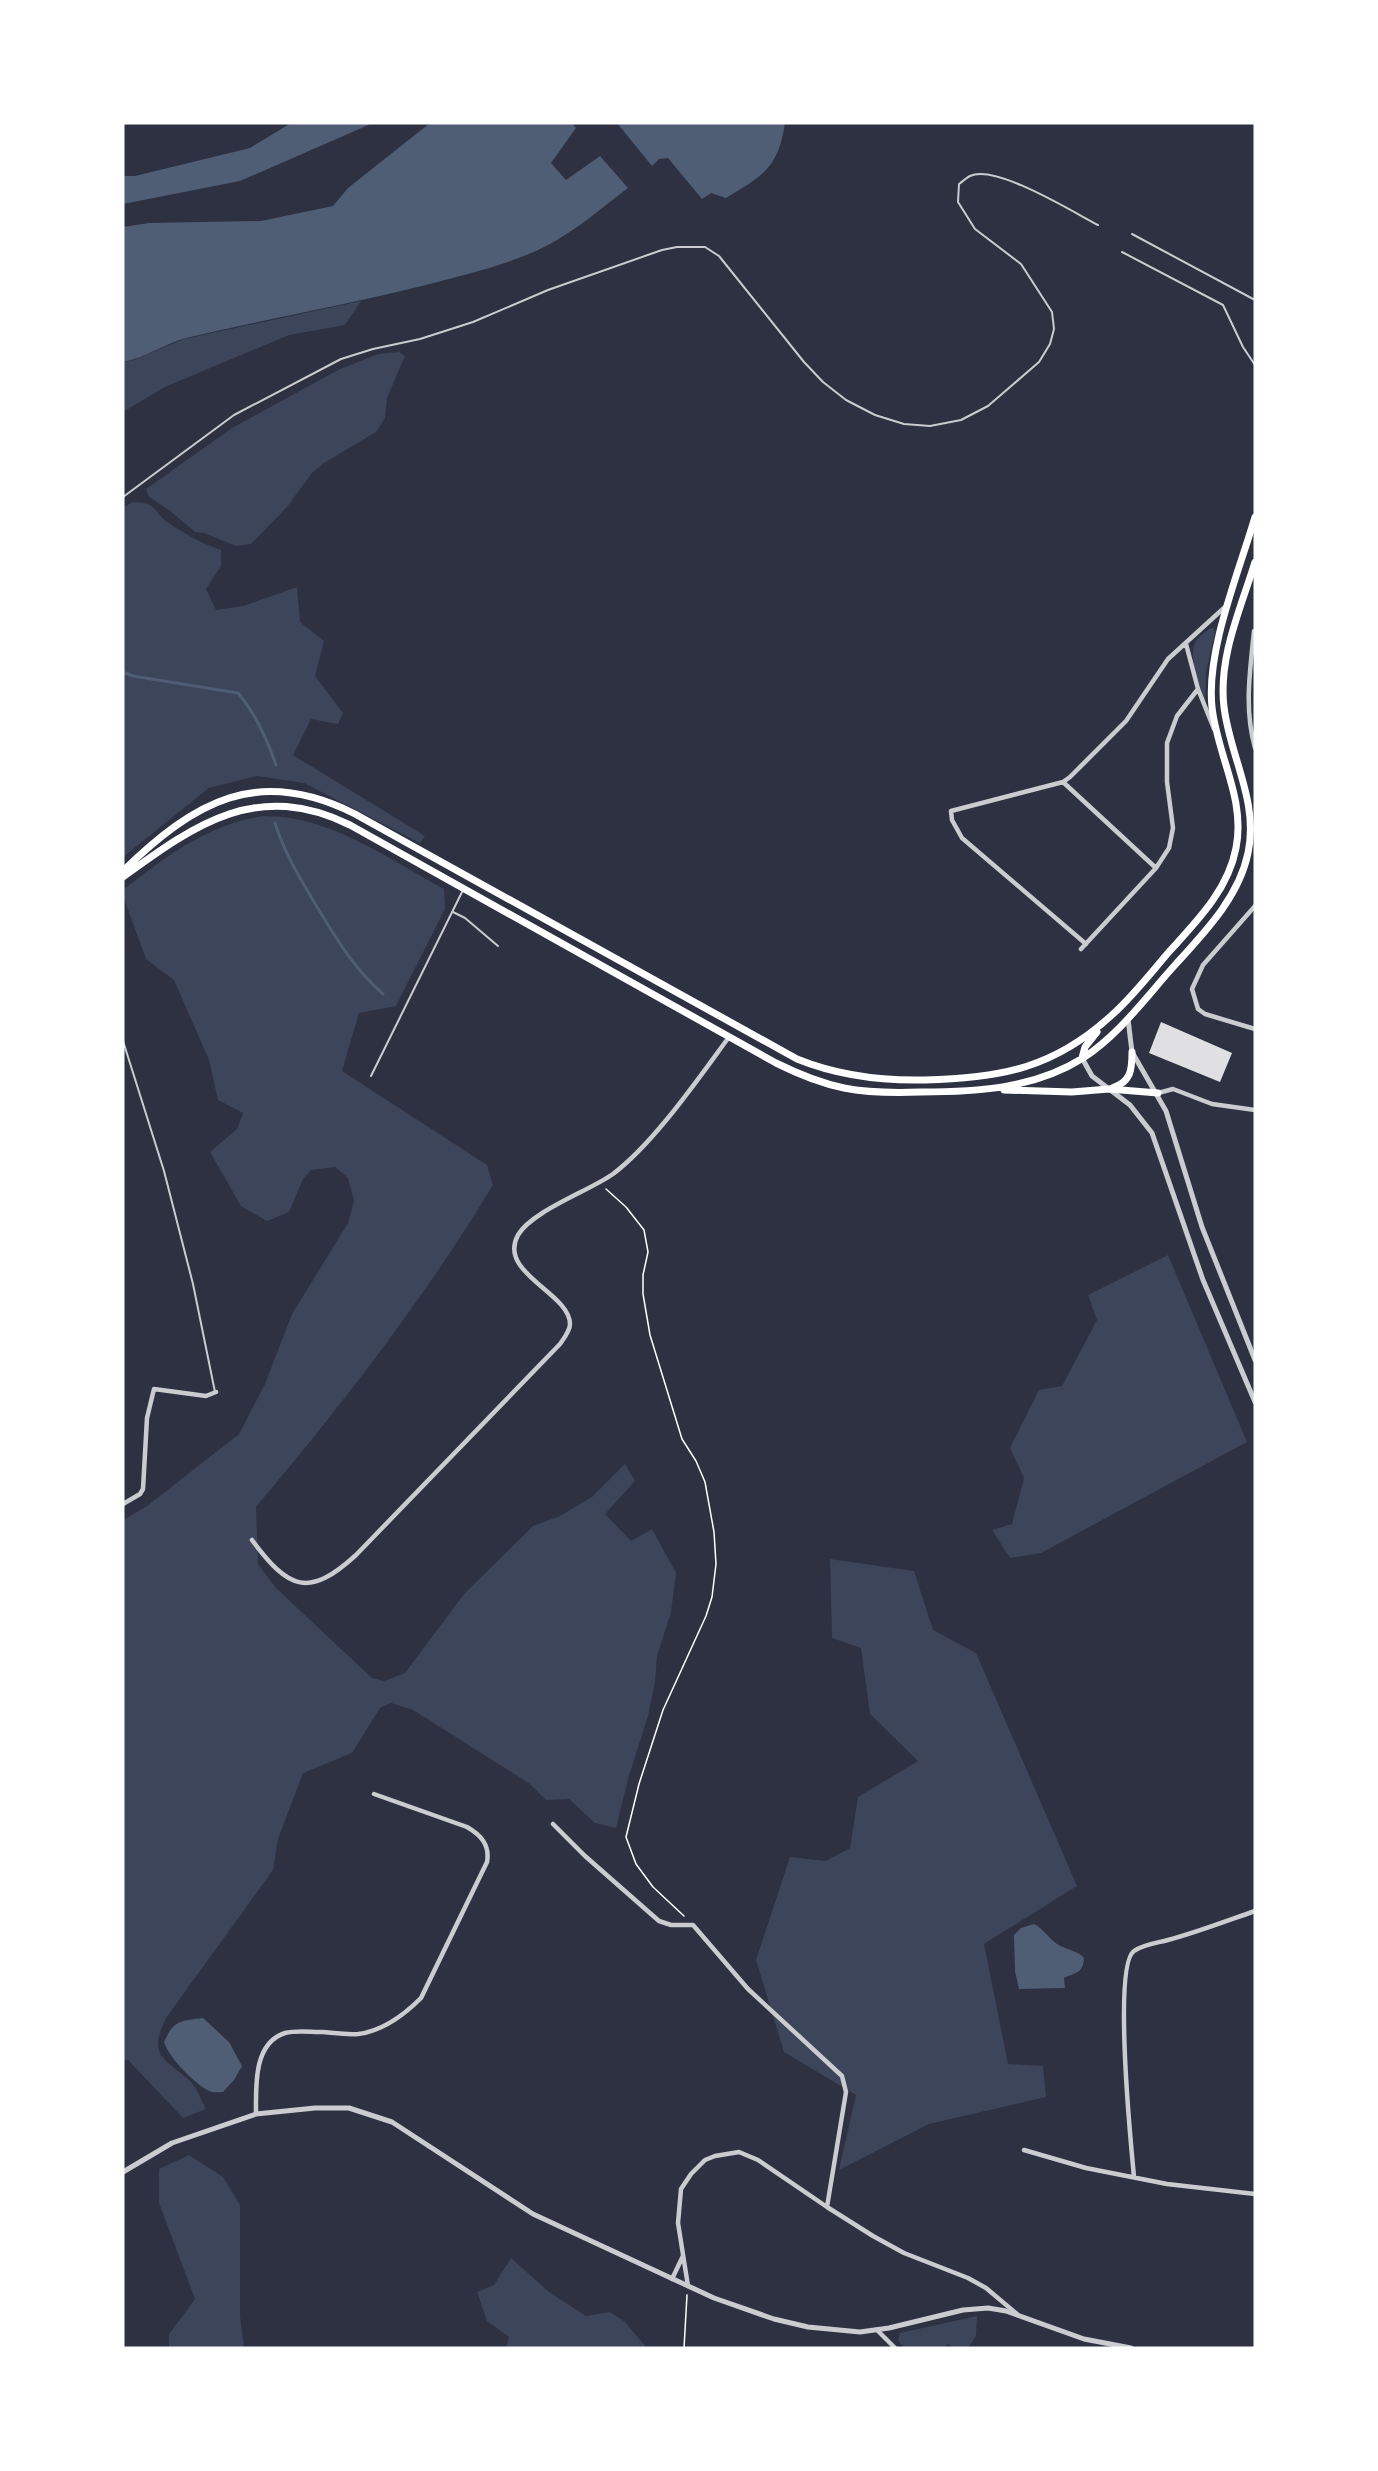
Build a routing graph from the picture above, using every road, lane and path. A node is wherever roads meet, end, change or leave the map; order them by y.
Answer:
1 (1098, 225) dead end
2 (1132, 234) dead end
3 (1122, 252) dead end
4 (1255, 300) edge
5 (1255, 365) edge
6 (123, 497) edge
7 (1255, 517) edge
8 (1255, 562) edge
9 (1229, 604) junction
10 (1254, 631) edge
11 (1186, 644) junction
12 (1198, 689) junction
13 (1218, 738) junction
14 (1255, 748) edge
15 (1063, 782) junction
16 (1156, 868) junction
17 (123, 871) edge
18 (123, 877) edge
19 (464, 889) junction
20 (1255, 906) edge
21 (453, 912) junction
22 (1086, 944) junction
23 (498, 946) dead end
24 (1081, 950) dead end
25 (1114, 1013) junction
26 (1128, 1018) junction
27 (1255, 1029) edge
28 (729, 1037) junction
29 (123, 1041) edge
30 (1132, 1052) junction
31 (1082, 1058) junction
32 (371, 1076) dead end
33 (1110, 1089) junction
34 (986, 1090) junction
35 (1158, 1093) junction
36 (1255, 1110) edge
37 (599, 1183) junction
38 (1255, 1360) edge
39 (216, 1392) joint
40 (1255, 1402) edge
41 (123, 1504) edge
42 (252, 1540) dead end
43 (374, 1794) dead end
44 (553, 1824) dead end
45 (1255, 1911) edge
46 (693, 1925) junction
47 (256, 2114) junction
48 (1024, 2150) dead end
49 (123, 2172) edge
50 (1134, 2177) junction
51 (1255, 2194) edge
52 (827, 2207) junction
53 (683, 2256) junction
54 (672, 2279) junction
55 (688, 2286) junction
56 (1019, 2316) junction
57 (878, 2330) junction
58 (684, 2348) edge
59 (895, 2348) edge
60 (1131, 2348) edge

1 - 6 lane
2 - 4 lane
3 - 5 lane
7 - 9 main road
8 - 26 main road
9 - 11 street
9 - 13 main road
10 - 14 street
11 - 12 street
11 - 15 street
12 - 13 street
12 - 16 street
13 - 25 main road
15 - 16 street
15 - 22 street
16 - 22 street
17 - 25 main road
18 - 19 main road
19 - 21 lane
19 - 28 main road
20 - 27 street
21 - 23 lane
21 - 32 lane
22 - 24 street
25 - 31 main road
26 - 30 street
26 - 31 main road
28 - 34 main road
28 - 37 street
29 - 39 lane
30 - 33 main road
30 - 35 street
31 - 33 street
31 - 34 main road
33 - 34 main road
33 - 35 main road
33 - 40 street
35 - 36 street
35 - 38 street
37 - 42 street
37 - 46 path
39 - 41 street
43 - 47 street
44 - 46 street
45 - 50 street
46 - 52 street
47 - 49 street
47 - 54 street
48 - 50 street
50 - 51 street
52 - 53 street
52 - 56 street
53 - 54 street
53 - 55 street
54 - 55 street
55 - 57 street
55 - 58 path
56 - 57 street
56 - 60 street
57 - 59 street

